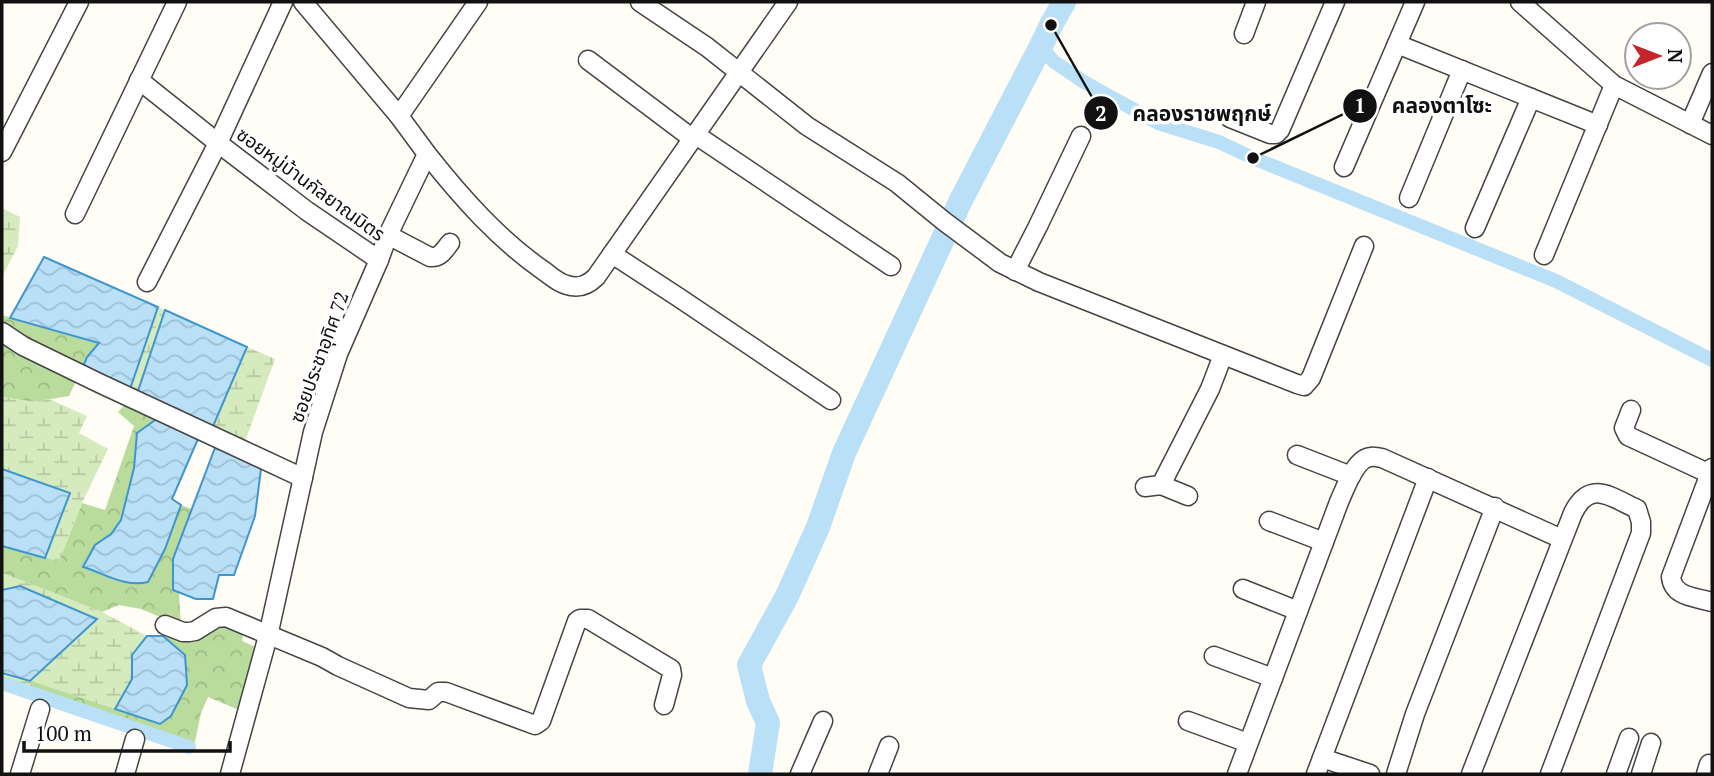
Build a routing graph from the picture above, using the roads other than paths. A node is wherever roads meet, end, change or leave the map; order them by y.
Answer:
1 (79, 2) edge
2 (177, 2) edge
3 (283, 2) edge
4 (303, 2) edge
5 (478, 2) edge
6 (640, 2) edge
7 (788, 2) edge
8 (1256, 2) edge
9 (1335, 2) edge
10 (1415, 2) edge
11 (1520, 2) edge
12 (1244, 34) dead end
13 (1397, 44) junction
14 (588, 60) dead end
15 (1462, 70) junction
16 (739, 74) junction
17 (1712, 74) edge
18 (139, 80) junction
19 (1614, 85) junction
20 (1531, 98) junction
21 (399, 116) junction
22 (1230, 118) dead end
23 (1690, 124) junction
24 (1598, 125) junction
25 (1712, 135) edge
26 (1081, 136) dead end
27 (694, 137) junction
28 (218, 143) junction
29 (2, 152) edge
30 (426, 154) junction
31 (1344, 167) dead end
32 (1409, 198) dead end
33 (75, 214) dead end
34 (1475, 228) dead end
35 (388, 235) junction
36 (450, 243) dead end
37 (1364, 246) dead end
38 (612, 254) junction
39 (1544, 254) dead end
40 (379, 260) junction
41 (891, 266) dead end
42 (1014, 271) junction
43 (146, 282) dead end
44 (2, 332) edge
45 (1223, 355) junction
46 (831, 400) dead end
47 (1630, 411) dead end
48 (1297, 455) dead end
49 (1711, 471) edge
50 (1351, 476) junction
51 (303, 478) junction
52 (1428, 478) junction
53 (1188, 496) dead end
54 (1495, 507) junction
55 (1269, 521) dead end
56 (1562, 539) junction
57 (1324, 542) junction
58 (1243, 589) dead end
59 (1712, 602) edge
60 (1298, 611) junction
61 (165, 625) dead end
62 (268, 636) junction
63 (1214, 656) dead end
64 (1273, 678) junction
65 (664, 705) dead end
66 (40, 709) dead end
67 (823, 721) dead end
68 (1188, 721) dead end
69 (1629, 738) dead end
70 (135, 739) dead end
71 (1248, 743) junction
72 (1651, 743) dead end
73 (889, 746) dead end
74 (1319, 766) edge
75 (20, 774) edge
76 (125, 774) edge
77 (230, 774) edge
78 (800, 774) edge
79 (878, 774) edge
80 (1237, 774) edge
81 (1370, 774) edge
82 (1396, 774) edge
83 (1471, 774) edge
84 (1550, 774) edge
85 (1616, 774) edge
86 (1641, 774) edge

1 - 29 street
2 - 18 street
3 - 28 street, ซอยหมู่บ้านกัลยาณมิตร
4 - 21 street
5 - 21 street
6 - 16 street
7 - 16 street
8 - 12 street
9 - 22 street
10 - 13 street
11 - 19 street
13 - 15 street
13 - 31 street
14 - 27 street
15 - 20 street
15 - 32 street
16 - 27 street
16 - 42 street
17 - 23 street
18 - 28 street, ซอยหมู่บ้านกัลยาณมิตร
18 - 33 street
19 - 23 street
19 - 24 street
20 - 24 street
20 - 34 street
21 - 30 street
23 - 25 street
24 - 39 street
26 - 42 street
27 - 38 street
27 - 41 street
28 - 40 street, ซอยหมู่บ้านกัลยาณมิตร
28 - 43 street, ซอยหมู่บ้านกัลยาณมิตร
30 - 35 street, ซอยประชาอุทิศ 72
30 - 38 street
35 - 36 street
35 - 40 street, ซอยประชาอุทิศ 72
37 - 45 street
38 - 46 street
40 - 51 street, ซอยประชาอุทิศ 72
42 - 45 street
44 - 51 street
45 - 53 street
47 - 49 street
48 - 50 street
49 - 59 street
50 - 52 street
50 - 57 street
51 - 62 street, ซอยประชาอุทิศ 72
52 - 54 street
52 - 74 street
54 - 56 street
54 - 82 street
55 - 57 street
56 - 83 street
56 - 84 street
57 - 60 street
58 - 60 street
60 - 64 street
61 - 62 street
62 - 65 street
62 - 77 street, ซอยประชาอุทิศ 72
63 - 64 street
64 - 71 street
66 - 75 street
67 - 78 street
68 - 71 street
69 - 85 street
70 - 76 street
71 - 80 street
72 - 86 street
73 - 79 street
74 - 81 street

